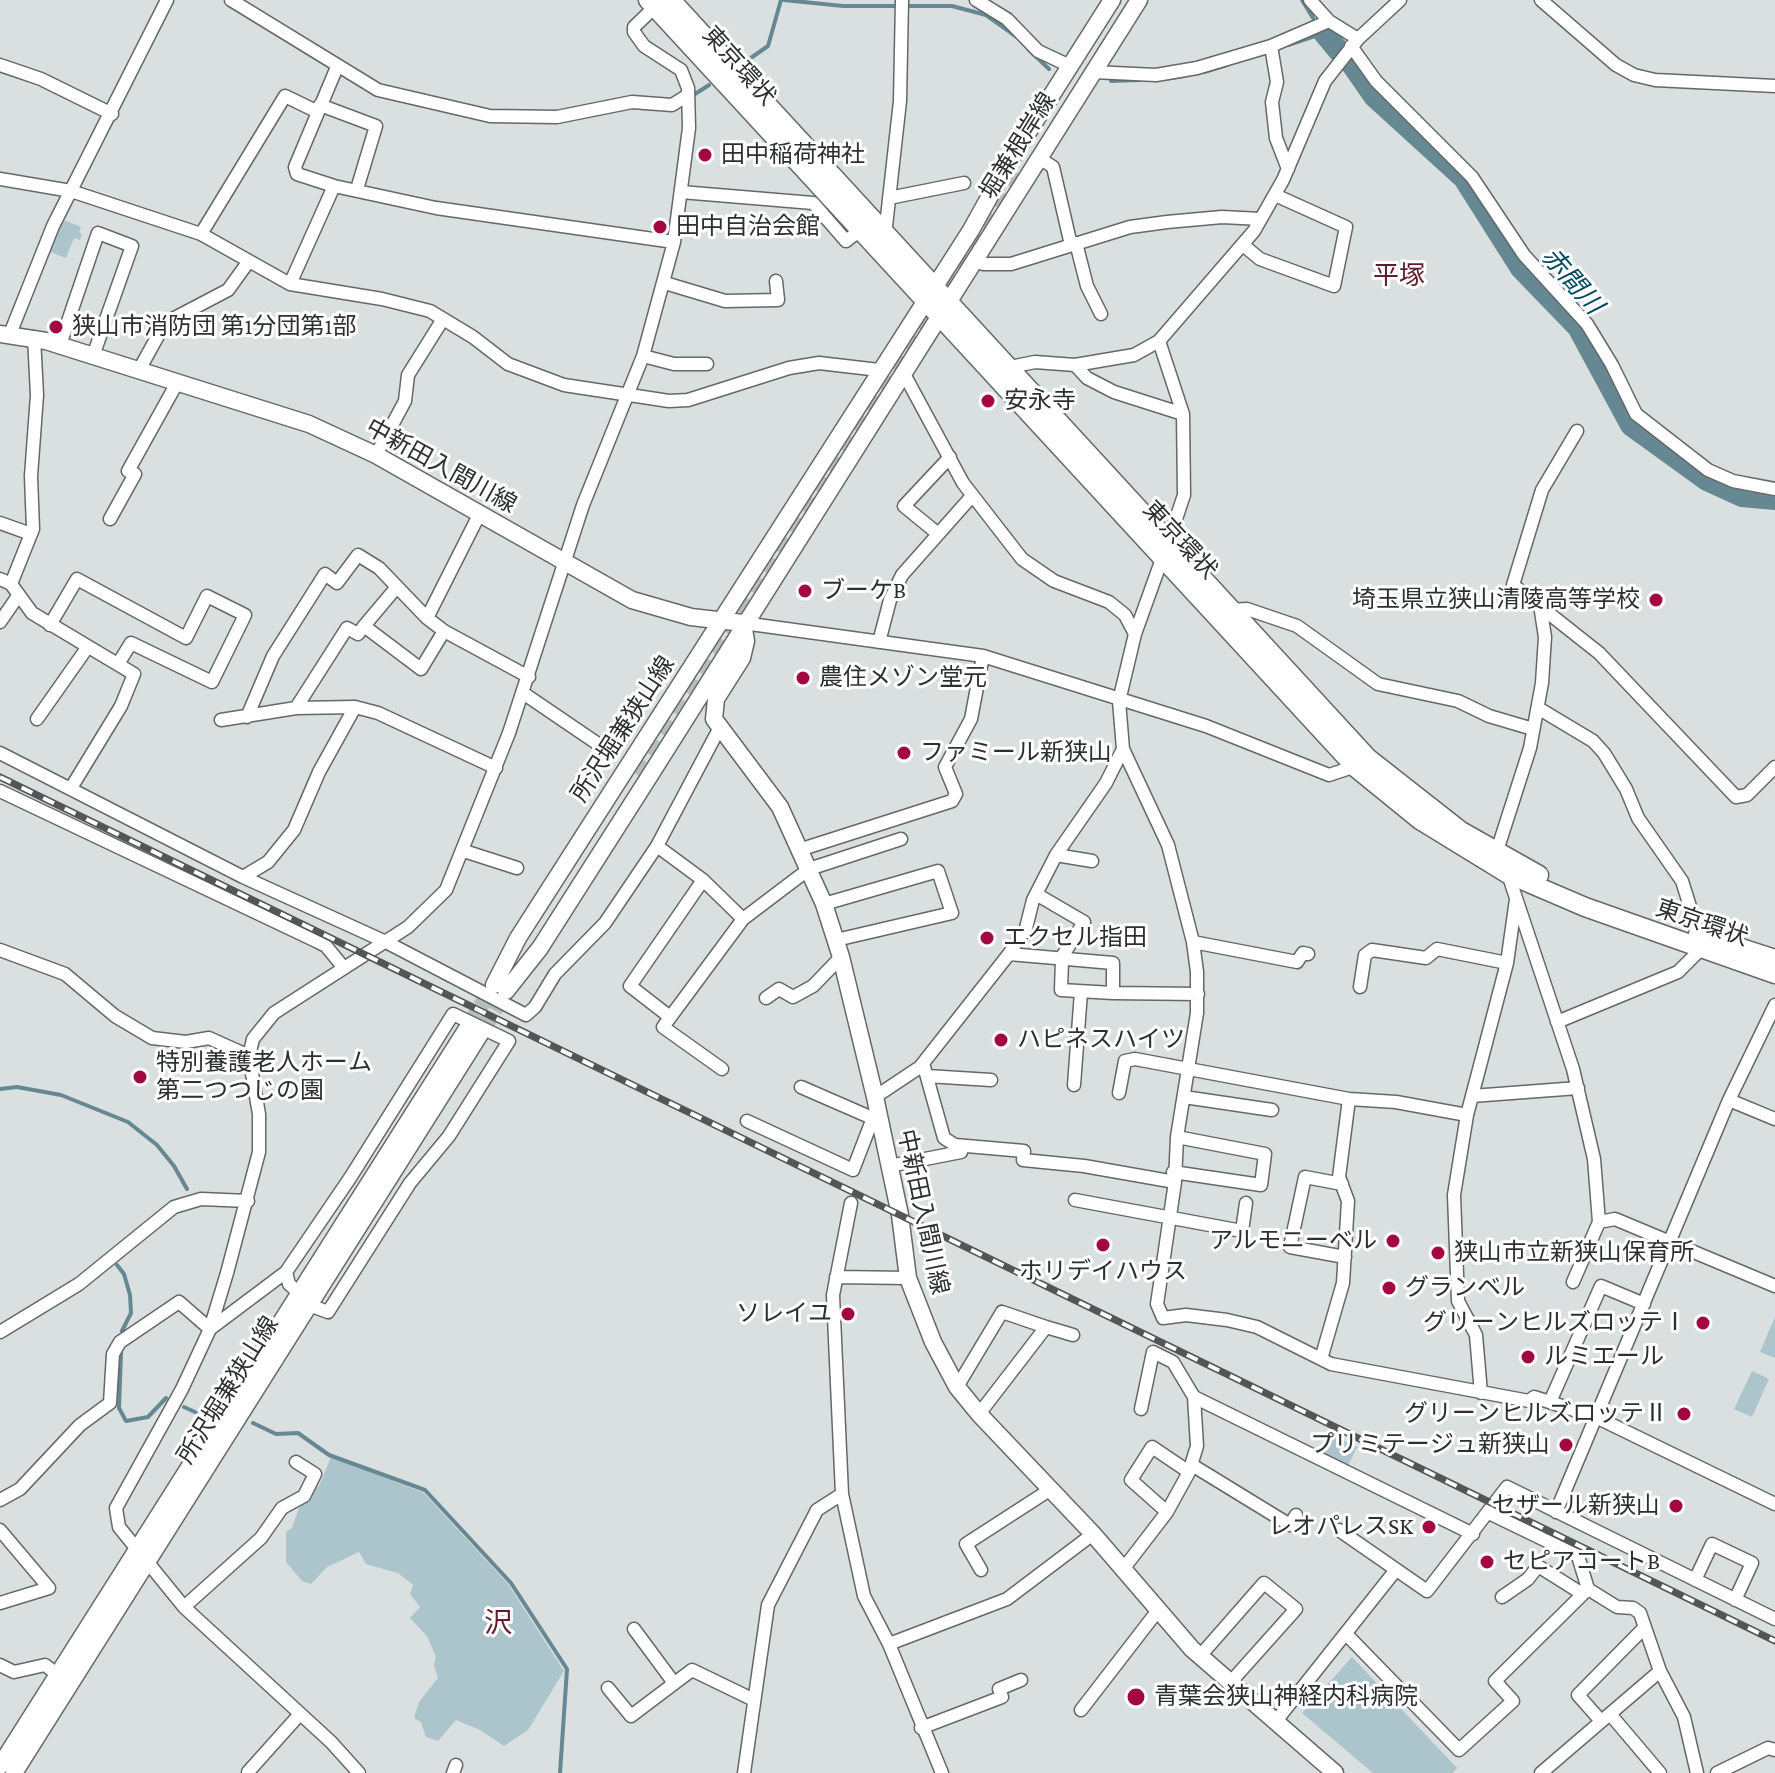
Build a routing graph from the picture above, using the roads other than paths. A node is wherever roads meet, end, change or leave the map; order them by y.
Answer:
1 (167, 0) edge
2 (231, 0) edge
3 (976, 0) edge
4 (1112, 0) edge
5 (1121, 0) edge
6 (1130, 0) edge
7 (1139, 0) edge
8 (1310, 0) edge
9 (1400, 0) edge
10 (1541, 0) edge
11 (659, 2) edge
12 (902, 4) edge
13 (1329, 21) junction
14 (1355, 42) junction
15 (1272, 50) junction
16 (0, 65) edge
17 (1070, 66) junction
18 (337, 67) junction
19 (1093, 72) junction
20 (1775, 86) edge
21 (688, 95) junction
22 (319, 108) junction
23 (112, 114) junction
24 (1039, 158) junction
25 (1288, 169) junction
26 (0, 179) edge
27 (964, 183) dead end
28 (334, 186) junction
29 (357, 189) junction
30 (71, 191) junction
31 (681, 192) junction
32 (1275, 195) junction
33 (889, 198) junction
34 (1261, 219) junction
35 (859, 231) junction
36 (201, 234) junction
37 (885, 235) junction
38 (674, 242) junction
39 (1073, 244) junction
40 (1243, 245) junction
41 (974, 259) junction
42 (249, 261) junction
43 (776, 281) dead end
44 (665, 283) junction
45 (290, 284) junction
46 (929, 294) junction
47 (943, 310) junction
48 (1101, 314) dead end
49 (443, 319) junction
50 (3, 335) edge
51 (34, 337) junction
52 (1159, 341) junction
53 (60, 345) junction
54 (93, 356) junction
55 (643, 356) junction
56 (707, 364) dead end
57 (1075, 365) junction
58 (1010, 367) junction
59 (139, 370) junction
60 (879, 370) junction
61 (903, 372) junction
62 (177, 383) junction
63 (627, 394) junction
64 (1183, 414) junction
65 (1577, 431) dead end
66 (376, 455) junction
67 (950, 457) junction
68 (1775, 489) edge
69 (972, 496) junction
70 (480, 513) junction
71 (110, 519) dead end
72 (0, 523) edge
73 (937, 533) junction
74 (31, 534) junction
75 (1166, 550) junction
76 (567, 565) junction
77 (6, 582) edge
78 (396, 588) junction
79 (18, 596) junction
80 (1540, 605) junction
81 (1230, 610) junction
82 (144, 618) junction
83 (427, 618) junction
84 (722, 621) junction
85 (0, 622) edge
86 (743, 623) junction
87 (50, 625) junction
88 (364, 626) junction
89 (444, 631) junction
90 (1135, 634) junction
91 (879, 642) junction
92 (131, 643) junction
93 (87, 648) junction
94 (983, 656) junction
95 (118, 664) junction
96 (529, 677) junction
97 (523, 693) junction
98 (1119, 701) junction
99 (355, 707) junction
100 (296, 708) junction
101 (1538, 708) junction
102 (686, 716) junction
103 (247, 717) junction
104 (37, 719) dead end
105 (221, 720) dead end
106 (718, 728) junction
107 (1533, 729) junction
108 (598, 744) dead end
109 (1123, 749) junction
110 (0, 753) edge
111 (1362, 763) junction
112 (1775, 767) edge
113 (496, 768) junction
114 (637, 774) tunnel mouth
115 (71, 788) junction
116 (0, 791) edge
117 (901, 839) dead end
118 (657, 846) junction
119 (802, 849) junction
120 (464, 851) junction
121 (1496, 854) junction
122 (1056, 855) junction
123 (1092, 861) dead end
124 (517, 868) dead end
125 (809, 869) junction
126 (1508, 874) junction
127 (243, 877) junction
128 (703, 880) junction
129 (1036, 894) junction
130 (1516, 899) junction
131 (824, 904) junction
132 (743, 919) junction
133 (836, 940) junction
134 (386, 942) junction
135 (1193, 942) junction
136 (1700, 942) junction
137 (0, 950) edge
138 (1009, 954) junction
139 (1308, 954) dead end
140 (841, 957) junction
141 (1775, 959) edge
142 (1061, 960) junction
143 (1507, 963) junction
144 (344, 968) junction
145 (1775, 974) edge
146 (1360, 987) dead end
147 (500, 988) junction
148 (1081, 992) junction
149 (1113, 993) junction
150 (1198, 994) junction
151 (766, 998) dead end
152 (1775, 1005) edge
153 (670, 1017) junction
154 (1557, 1022) junction
155 (475, 1029) tunnel mouth
156 (249, 1056) junction
157 (1190, 1067) junction
158 (722, 1069) dead end
159 (925, 1069) junction
160 (991, 1080) dead end
161 (1074, 1085) dead end
162 (801, 1087) dead end
163 (1578, 1088) junction
164 (1119, 1093) dead end
165 (1472, 1096) junction
166 (875, 1097) junction
167 (1184, 1097) junction
168 (1349, 1099) junction
169 (1729, 1100) junction
170 (1272, 1110) dead end
171 (1467, 1115) junction
172 (876, 1119) junction
173 (1775, 1119) edge
174 (747, 1121) dead end
175 (1177, 1137) junction
176 (962, 1146) junction
177 (889, 1166) junction
178 (1174, 1177) junction
179 (1342, 1184) junction
180 (1075, 1200) dead end
181 (248, 1201) junction
182 (851, 1203) dead end
183 (1246, 1203) dead end
184 (1169, 1219) junction
185 (1599, 1222) junction
186 (1670, 1242) junction
187 (1345, 1257) junction
188 (286, 1272) junction
189 (836, 1277) junction
190 (908, 1278) junction
191 (1573, 1282) dead end
192 (1775, 1286) edge
193 (304, 1299) junction
194 (1644, 1304) junction
195 (1046, 1327) junction
196 (210, 1329) junction
197 (0, 1332) edge
198 (1073, 1335) dead end
199 (1321, 1359) junction
200 (957, 1387) junction
201 (1481, 1393) junction
202 (1194, 1397) junction
203 (1550, 1402) junction
204 (1141, 1409) dead end
205 (979, 1414) junction
206 (1596, 1417) junction
207 (296, 1462) dead end
208 (1191, 1468) junction
209 (1051, 1489) junction
210 (842, 1494) junction
211 (0, 1500) edge
212 (1775, 1504) edge
213 (1167, 1512) junction
214 (1556, 1512) junction
215 (1489, 1513) junction
216 (1296, 1515) dead end
217 (0, 1530) edge
218 (1339, 1530) dead end
219 (1093, 1534) junction
220 (1473, 1534) junction
221 (142, 1559) junction
222 (1124, 1568) junction
223 (981, 1570) dead end
224 (1395, 1571) junction
225 (1695, 1580) junction
226 (1584, 1591) junction
227 (1502, 1597) dead end
228 (1735, 1600) junction
229 (0, 1603) edge
230 (184, 1607) junction
231 (1159, 1609) junction
232 (1775, 1619) edge
233 (1645, 1627) junction
234 (634, 1629) dead end
235 (1346, 1634) junction
236 (889, 1644) junction
237 (1200, 1656) junction
238 (0, 1665) edge
239 (1660, 1671) junction
240 (58, 1675) junction
241 (1021, 1680) dead end
242 (674, 1683) junction
243 (1229, 1684) junction
244 (608, 1688) dead end
245 (754, 1700) junction
246 (1081, 1710) dead end
247 (300, 1714) junction
248 (1605, 1717) junction
249 (1276, 1721) junction
250 (921, 1728) junction
251 (1775, 1750) edge
252 (0, 1766) edge
253 (248, 1772) edge
254 (14, 1773) edge
255 (359, 1773) edge
256 (744, 1773) edge
257 (942, 1773) edge
258 (1335, 1773) edge
259 (1541, 1773) edge
260 (1660, 1773) edge
261 (1697, 1773) edge
262 (1717, 1773) edge

1 - 23 street
2 - 18 street
3 - 17 street
4 - 17 main road, 堀兼根岸線
5 - 6 main road, 堀兼根岸線
7 - 19 main road, 堀兼根岸線
8 - 13 street
9 - 14 street
10 - 20 street
11 - 21 street
11 - 35 highway, 東京環状
11 - 37 highway, 東京環状
12 - 33 street
13 - 14 street
13 - 15 street
14 - 25 street
14 - 68 street
15 - 19 street
15 - 25 street
16 - 23 street
17 - 46 main road, 堀兼根岸線
18 - 21 street
18 - 22 street
19 - 24 main road, 堀兼根岸線
21 - 31 street
22 - 28 street
22 - 29 street
22 - 36 street
23 - 30 street
24 - 39 street
24 - 41 main road, 堀兼根岸線
25 - 32 street
26 - 30 street
27 - 33 street
28 - 29 street
28 - 45 street
29 - 38 street
30 - 36 street
30 - 50 street
31 - 35 street
31 - 38 street
32 - 34 street
32 - 40 street
33 - 37 street
34 - 39 street
34 - 40 street
35 - 46 highway, 東京環状
36 - 42 street
37 - 46 highway, 東京環状
38 - 44 street
39 - 41 street
39 - 48 street
40 - 52 street
41 - 47 main road, 堀兼根岸線
42 - 45 street
42 - 59 street
43 - 44 street
44 - 55 street
45 - 49 street
46 - 47 highway, 東京環状
46 - 60 main road, 所沢堀兼狭山線
47 - 58 highway, 東京環状
47 - 61 main road, 所沢堀兼狭山線
47 - 75 highway, 東京環状
49 - 63 street
49 - 66 street
50 - 51 main road, 中新田入間川線
51 - 53 main road, 中新田入間川線
51 - 74 street
52 - 57 street
52 - 64 street
53 - 54 main road, 中新田入間川線
53 - 54 street
54 - 59 main road, 中新田入間川線
55 - 56 street
55 - 63 street
57 - 58 street
57 - 64 street
58 - 75 highway, 東京環状
59 - 62 main road, 中新田入間川線
60 - 63 street
60 - 84 main road, 所沢堀兼狭山線
61 - 67 street
61 - 86 main road, 所沢堀兼狭山線
62 - 66 main road, 中新田入間川線
62 - 71 street
63 - 76 street
64 - 75 street
65 - 80 street
66 - 70 main road, 中新田入間川線
67 - 69 street
67 - 73 street
69 - 73 street
69 - 90 street
70 - 76 main road, 中新田入間川線
70 - 83 street
72 - 74 street
73 - 91 street
74 - 77 street
75 - 81 highway, 東京環状
75 - 90 street
75 - 111 highway, 東京環状
76 - 84 main road, 中新田入間川線
76 - 96 street
77 - 79 street
78 - 83 street
78 - 88 street
78 - 103 street
79 - 85 street
79 - 87 street
80 - 101 street
80 - 112 street
81 - 107 street
81 - 111 highway, 東京環状
82 - 87 street
82 - 92 street
82 - 92 street
83 - 89 street
84 - 86 main road, 中新田入間川線
84 - 147 main road, 所沢堀兼狭山線
86 - 91 street
86 - 102 main road, 所沢堀兼狭山線
86 - 106 main road
87 - 93 street
88 - 89 street
88 - 100 street
89 - 96 street
90 - 98 street
91 - 94 street
92 - 95 street
93 - 95 street
93 - 104 street
94 - 98 street
94 - 119 street
95 - 115 street
96 - 97 street
97 - 108 street
97 - 113 street
98 - 109 street
98 - 111 street
99 - 100 street
99 - 113 street
99 - 127 street
100 - 103 street
101 - 107 street
101 - 136 street
102 - 106 main road
102 - 147 main road, 所沢堀兼狭山線
103 - 105 street
106 - 118 street
106 - 119 main road, 中新田入間川線
107 - 121 street
109 - 122 street
109 - 135 street
110 - 115 street
111 - 121 highway, 東京環状
111 - 126 highway, 東京環状
113 - 120 street
114 - 147 main road, 所沢堀兼狭山線
115 - 127 street
116 - 144 street
117 - 125 street
118 - 128 street
118 - 134 street
119 - 125 main road, 中新田入間川線
120 - 124 street
120 - 134 street
121 - 136 highway, 東京環状
122 - 123 street
122 - 129 street
125 - 131 main road, 中新田入間川線
125 - 132 street
126 - 130 street
126 - 136 highway, 東京環状
127 - 134 street
128 - 132 street
128 - 153 street
129 - 138 street
129 - 142 street
130 - 143 street
130 - 154 street
131 - 133 main road, 中新田入間川線
131 - 133 street
132 - 153 street
133 - 140 main road, 中新田入間川線
134 - 144 street
135 - 139 street
135 - 150 street
136 - 141 highway, 東京環状
136 - 145 highway, 東京環状
136 - 154 street
137 - 156 street
138 - 142 street
138 - 159 street
140 - 151 street
140 - 166 main road, 中新田入間川線
142 - 148 street
142 - 149 street
143 - 146 street
143 - 165 street
144 - 156 street
148 - 149 street
148 - 161 street
149 - 150 street
150 - 157 street
152 - 169 street
153 - 158 street
154 - 163 street
155 - 193 main road, 所沢堀兼狭山線
156 - 181 street
157 - 164 street
157 - 167 street
157 - 168 street
159 - 160 street
159 - 166 street
159 - 176 street
162 - 172 street
163 - 165 street
163 - 185 street
165 - 171 street
166 - 172 main road, 中新田入間川線
167 - 170 street
167 - 175 street
168 - 171 street
168 - 179 street
169 - 173 street
169 - 186 street
171 - 201 street
172 - 174 street
172 - 177 main road, 中新田入間川線
175 - 178 street
175 - 178 street
176 - 177 street
176 - 178 street
177 - 190 main road, 中新田入間川線
178 - 184 street
179 - 187 street
179 - 187 street
180 - 184 street
181 - 196 street
181 - 197 street
182 - 189 street
183 - 184 street
184 - 199 street
185 - 186 street
185 - 191 street
186 - 192 street
186 - 194 street
187 - 199 street
188 - 193 street
188 - 193 street
188 - 196 street
189 - 190 street
189 - 210 street
190 - 200 main road, 中新田入間川線
193 - 221 main road, 所沢堀兼狭山線
194 - 203 street
194 - 206 street
195 - 198 street
195 - 200 street
195 - 205 street
196 - 211 street
196 - 221 street
199 - 201 street
200 - 205 main road, 中新田入間川線
201 - 203 street
202 - 204 street
202 - 208 street
202 - 220 street
203 - 206 street
205 - 209 main road, 中新田入間川線
206 - 212 street
206 - 214 street
207 - 230 street
208 - 213 street
208 - 213 street
208 - 216 street
209 - 219 main road, 中新田入間川線
209 - 223 street
210 - 236 street
210 - 245 street
213 - 222 street
214 - 215 street
214 - 225 street
215 - 220 street
215 - 226 street
217 - 229 street
218 - 224 street
219 - 222 main road, 中新田入間川線
219 - 236 street
220 - 224 street
221 - 230 street
221 - 240 main road, 所沢堀兼狭山線
221 - 254 main road, 所沢堀兼狭山線
222 - 231 main road, 中新田入間川線
224 - 235 street
225 - 228 street
225 - 228 street
226 - 227 street
226 - 233 street
226 - 235 street
228 - 232 street
230 - 247 street
231 - 237 main road, 中新田入間川線
231 - 246 street
233 - 239 street
233 - 248 street
234 - 242 street
235 - 249 street
236 - 250 street
237 - 243 main road, 中新田入間川線
237 - 243 street
238 - 240 street
239 - 248 street
239 - 261 street
240 - 252 main road, 所沢堀兼狭山線
241 - 250 street
242 - 244 street
242 - 245 street
243 - 249 main road, 中新田入間川線
245 - 256 street
247 - 253 street
247 - 255 street
248 - 259 street
248 - 260 street
249 - 258 main road, 中新田入間川線
250 - 257 street
251 - 262 street

